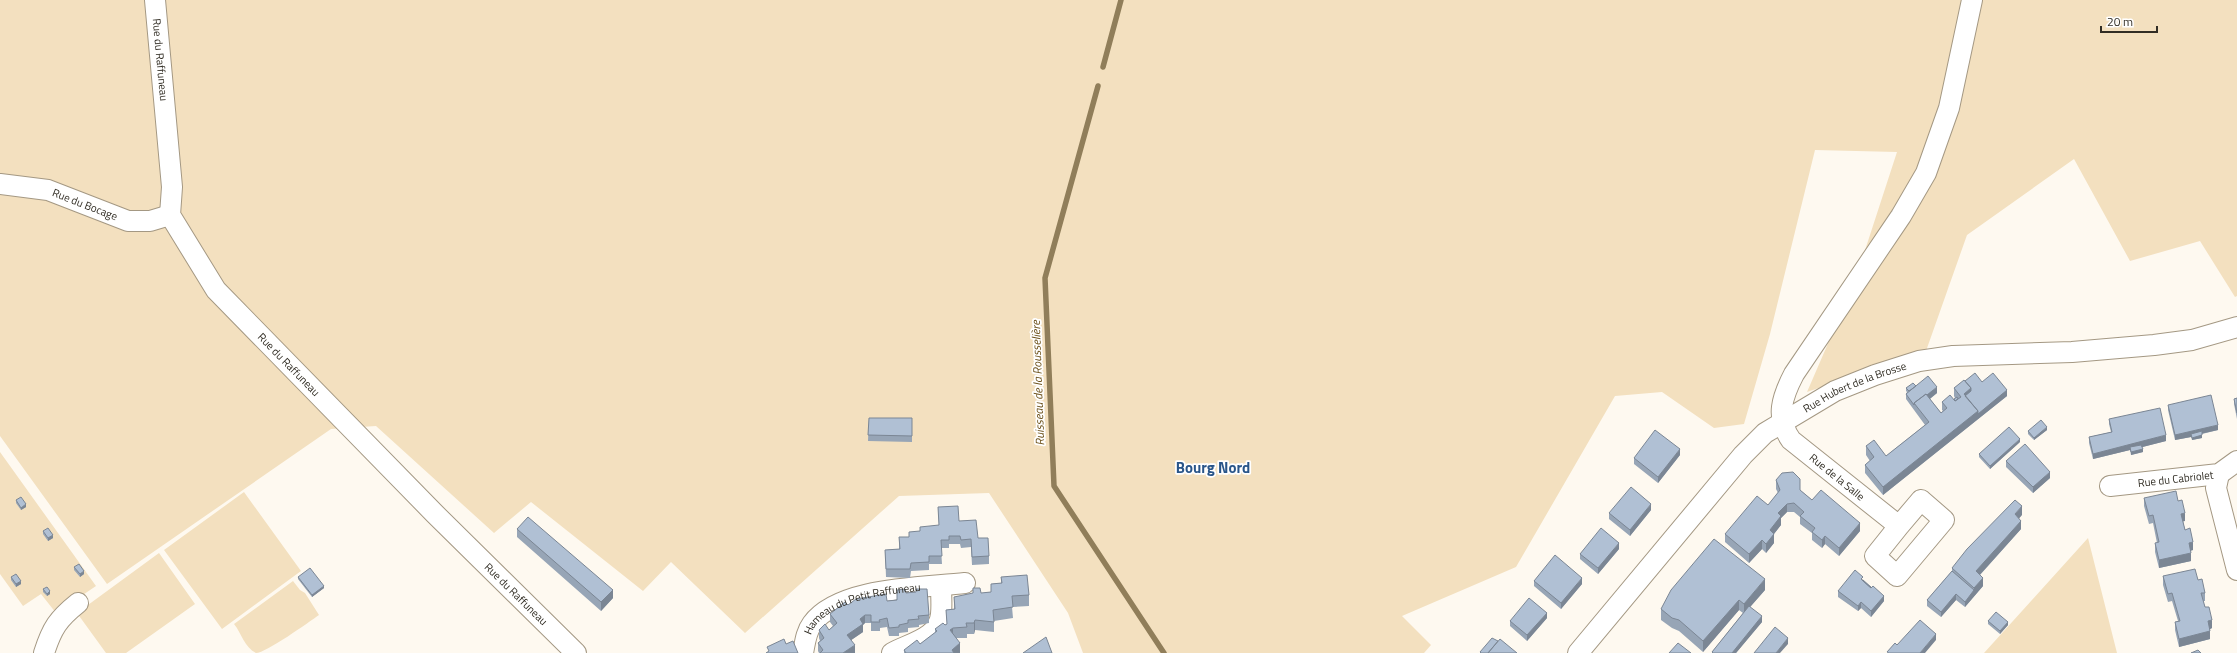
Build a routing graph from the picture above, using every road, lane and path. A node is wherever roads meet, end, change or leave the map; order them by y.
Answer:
1 (155, 0) edge
2 (1972, 0) edge
3 (0, 184) edge
4 (170, 215) junction
5 (2237, 327) edge
6 (1782, 422) junction
7 (2237, 461) edge
8 (2219, 474) junction
9 (2110, 486) dead end
10 (1899, 526) dead end
11 (2237, 570) edge
12 (965, 583) dead end
13 (940, 586) junction
14 (78, 603) dead end
15 (44, 653) edge
16 (576, 653) edge
17 (804, 653) edge
18 (892, 653) edge
19 (1578, 653) edge

1 - 4 street, Rue du Raffuneau
2 - 6 street
3 - 4 street, Rue du Bocage
4 - 16 street, Rue du Raffuneau
5 - 6 street, Rue Hubert de la Brosse
6 - 10 street, Rue de la Salle
6 - 19 street, Rue Hubert de la Brosse
7 - 8 street, Rue du Cabriolet
8 - 9 street, Rue du Cabriolet
8 - 11 street
12 - 13 street, Hameau du Petit Raffuneau
13 - 17 street, Hameau du Petit Raffuneau
13 - 18 street, Hameau du Petit Raffuneau
14 - 15 street

